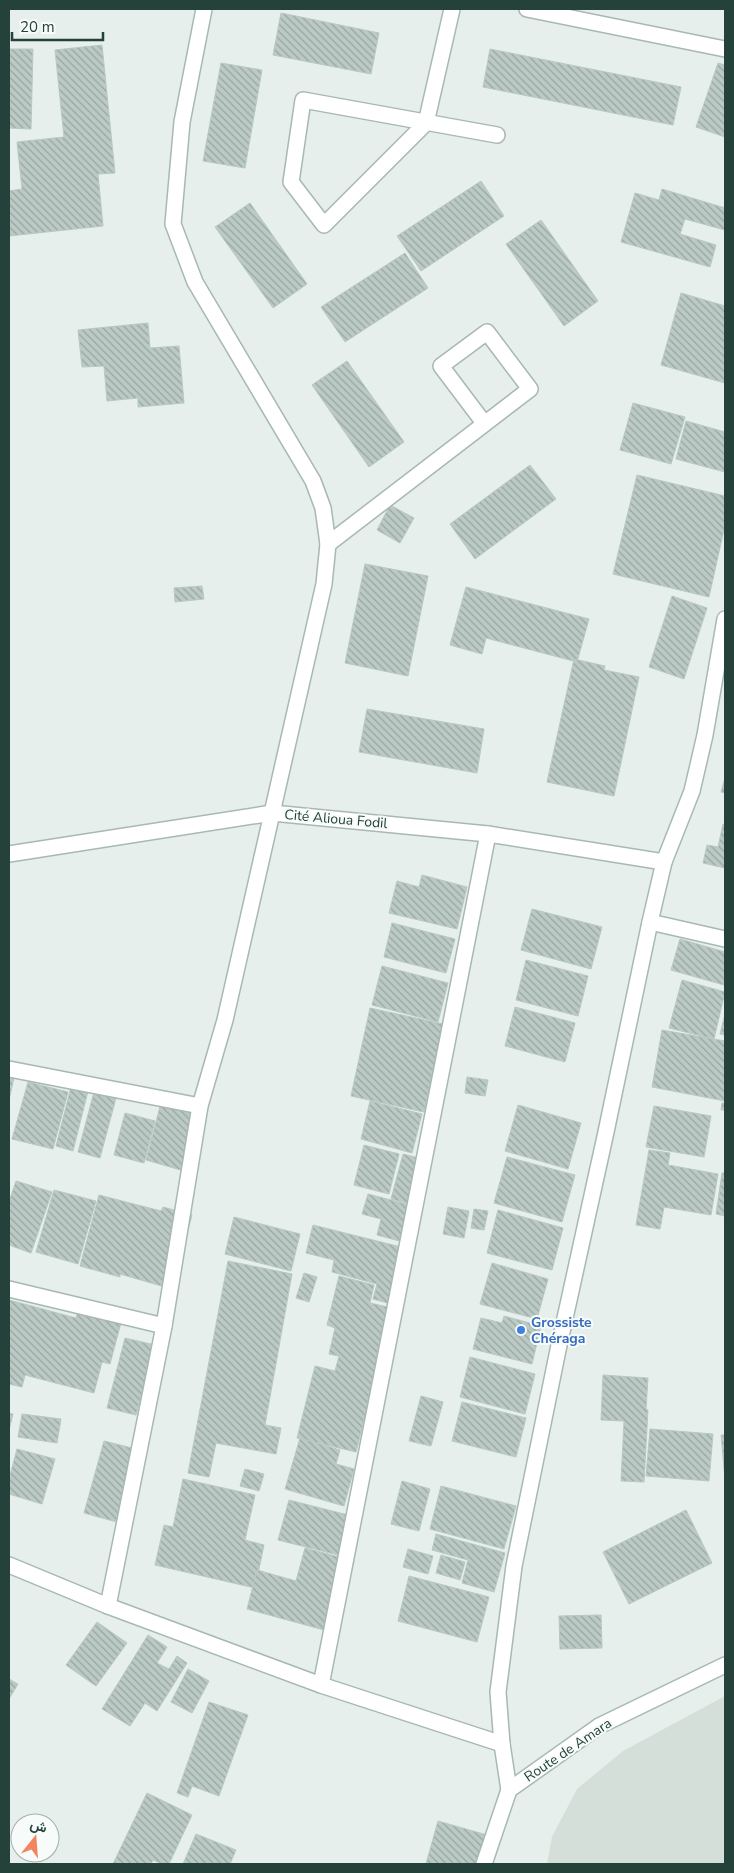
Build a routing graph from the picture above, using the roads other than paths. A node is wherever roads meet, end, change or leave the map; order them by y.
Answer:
1 (204, 9) edge
2 (452, 9) edge
3 (527, 9) edge
4 (725, 49) edge
5 (426, 122) junction
6 (497, 135) dead end
7 (484, 423) junction
8 (328, 544) junction
9 (725, 619) edge
10 (272, 813) junction
11 (488, 834) junction
12 (9, 854) edge
13 (664, 862) junction
14 (650, 922) junction
15 (725, 939) edge
16 (9, 1069) edge
17 (200, 1106) junction
18 (9, 1290) edge
19 (164, 1326) junction
20 (9, 1565) edge
21 (108, 1606) junction
22 (725, 1665) edge
23 (321, 1685) junction
24 (502, 1744) junction
25 (509, 1790) junction
26 (484, 1864) edge

1 - 8 street
2 - 5 street
3 - 4 street
5 - 5 street
5 - 6 street
7 - 7 street
7 - 8 street
8 - 10 street
9 - 13 street
10 - 11 street, Cité Alioua Fodil
10 - 12 street, Cité Alioua Fodil
10 - 17 street
11 - 13 street, Cité Alioua Fodil
11 - 23 street
13 - 14 street
14 - 15 street
14 - 24 street
16 - 17 street
17 - 19 street
18 - 19 street
19 - 21 street
20 - 21 street
21 - 23 street
22 - 25 street, Route de Amara
23 - 24 street
24 - 25 street
25 - 26 street

